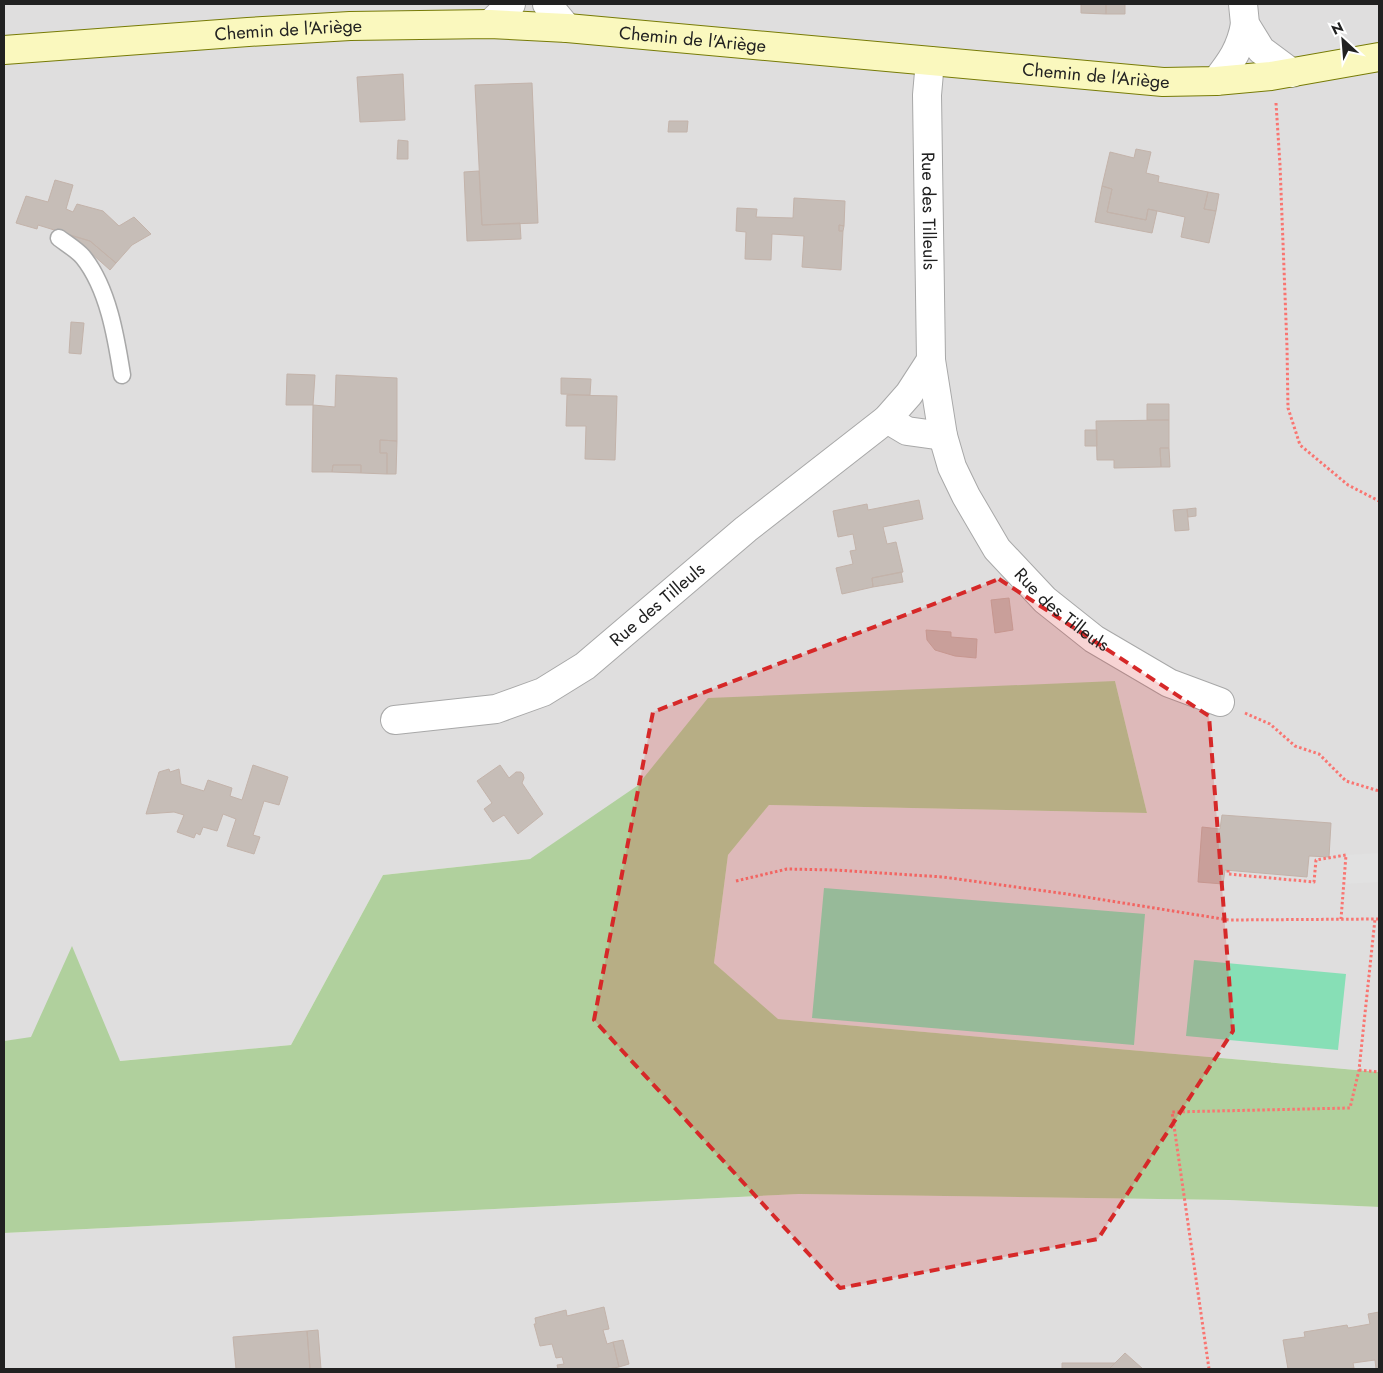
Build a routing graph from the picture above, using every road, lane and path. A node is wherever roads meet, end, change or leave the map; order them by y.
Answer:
1 (511, 4) edge
2 (547, 4) edge
3 (1244, 14) edge
4 (490, 24) junction
5 (567, 28) junction
6 (4, 50) edge
7 (1379, 57) edge
8 (930, 61) junction
9 (1282, 74) junction
10 (1216, 81) junction
11 (59, 238) dead end
12 (931, 360) junction
13 (122, 375) dead end
14 (887, 419) junction
15 (943, 436) junction
16 (1379, 500) edge
17 (1220, 702) joint
18 (395, 720) dead end
19 (1379, 791) edge
20 (1228, 870) dead end
21 (736, 881) dead end
22 (1341, 919) junction
23 (1377, 919) edge
24 (1359, 1070) junction
25 (1379, 1072) edge
26 (1209, 1369) edge

1 - 4 street
2 - 5 street
3 - 9 street
3 - 10 street
4 - 5 street, Chemin de l'Ariège
4 - 6 street, Chemin de l'Ariège
5 - 8 street, Chemin de l'Ariège
7 - 9 street, Chemin de l'Ariège
8 - 10 street, Chemin de l'Ariège
8 - 12 street, Rue des Tilleuls
9 - 10 street, Chemin de l'Ariège
9 - 16 path
11 - 13 lane
12 - 14 street, Rue des Tilleuls
12 - 15 street, Rue des Tilleuls
14 - 15 street
14 - 18 street, Rue des Tilleuls
15 - 17 street, Rue des Tilleuls
17 - 19 path
20 - 22 path
21 - 22 path
22 - 23 path
23 - 24 path
24 - 25 path
24 - 26 path

